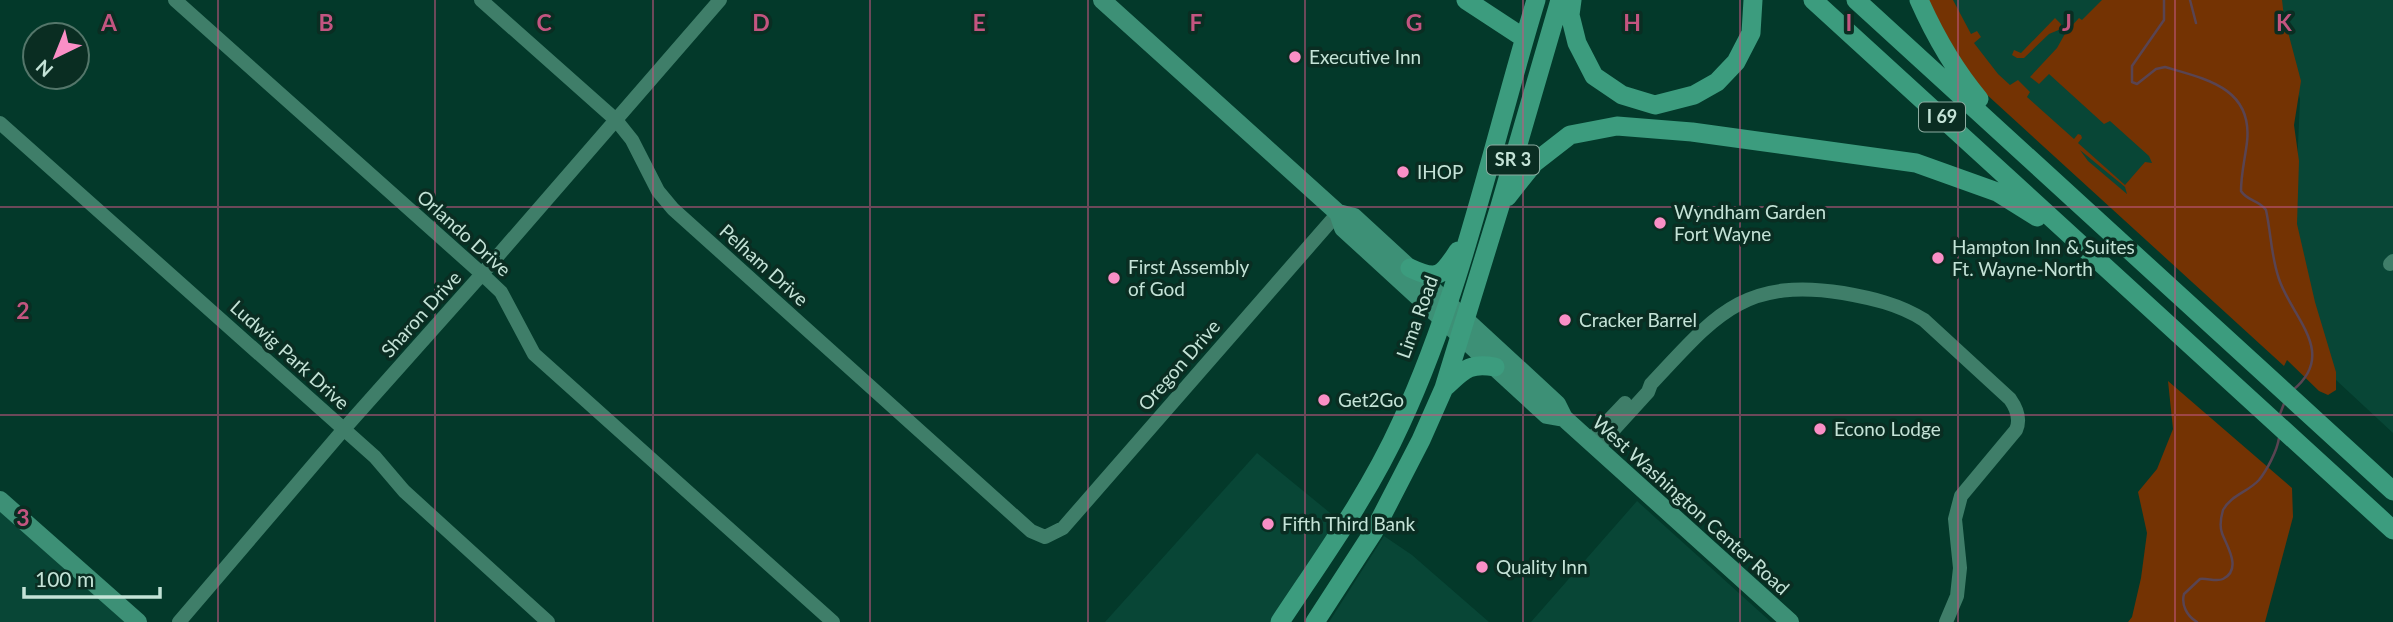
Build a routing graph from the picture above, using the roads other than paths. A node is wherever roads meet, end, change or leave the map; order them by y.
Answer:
1 (175, 0) edge
2 (481, 0) edge
3 (720, 0) edge
4 (1102, 0) edge
5 (1466, 0) edge
6 (1536, 0) edge
7 (1560, 0) edge
8 (1572, 0) edge
9 (1753, 0) edge
10 (1813, 0) edge
11 (1856, 0) edge
12 (1919, 0) edge
13 (1524, 38) junction
14 (616, 120) junction
15 (0, 123) edge
16 (2026, 156) junction
17 (1500, 206) junction
18 (1338, 213) junction
19 (2070, 234) junction
20 (1468, 236) junction
21 (1410, 268) junction
22 (482, 274) junction
23 (1445, 312) junction
24 (1462, 328) junction
25 (1495, 367) junction
26 (1444, 388) junction
27 (1564, 418) junction
28 (344, 429) junction
29 (1593, 445) junction
30 (2393, 491) edge
31 (0, 500) edge
32 (2393, 530) edge
33 (1045, 537) joint
34 (138, 622) edge
35 (179, 622) edge
36 (548, 622) edge
37 (833, 622) edge
38 (1280, 622) edge
39 (1315, 622) edge
40 (1790, 622) edge
41 (1946, 622) edge

1 - 22 street, Orlando Drive
2 - 14 street, Pelham Drive
3 - 14 street, Sharon Drive
4 - 18 main road, West Washington Center Road
5 - 13 highway
6 - 13 highway, Lima Road / SR 3
7 - 17 highway, SR 3
8 - 9 highway
10 - 19 highway, I 69
11 - 16 highway, I 69
12 - 16 highway
13 - 20 highway, Lima Road / SR 3
14 - 22 street, Sharon Drive
14 - 33 street, Pelham Drive
15 - 28 street, Ludwig Park Drive
16 - 30 highway, I 69
17 - 19 highway
17 - 24 highway, SR 3
18 - 21 main road, West Washington Center Road
18 - 23 main road, West Washington Center Road
18 - 33 street, Oregon Drive
19 - 32 highway, I 69
20 - 21 highway
20 - 23 highway, Lima Road / SR 3
21 - 23 main road, West Washington Center Road
22 - 28 street, Sharon Drive
22 - 37 street, Orlando Drive
23 - 24 main road, West Washington Center Road
23 - 38 highway, Lima Road / SR 3
24 - 25 main road, West Washington Center Road
24 - 26 highway, SR 3
24 - 27 main road, West Washington Center Road
25 - 26 highway
25 - 27 main road, West Washington Center Road
26 - 39 highway, SR 3
27 - 29 main road, West Washington Center Road
28 - 35 street, Sharon Drive
28 - 36 street, Ludwig Park Drive
29 - 40 main road, West Washington Center Road
29 - 41 street
31 - 34 main road

